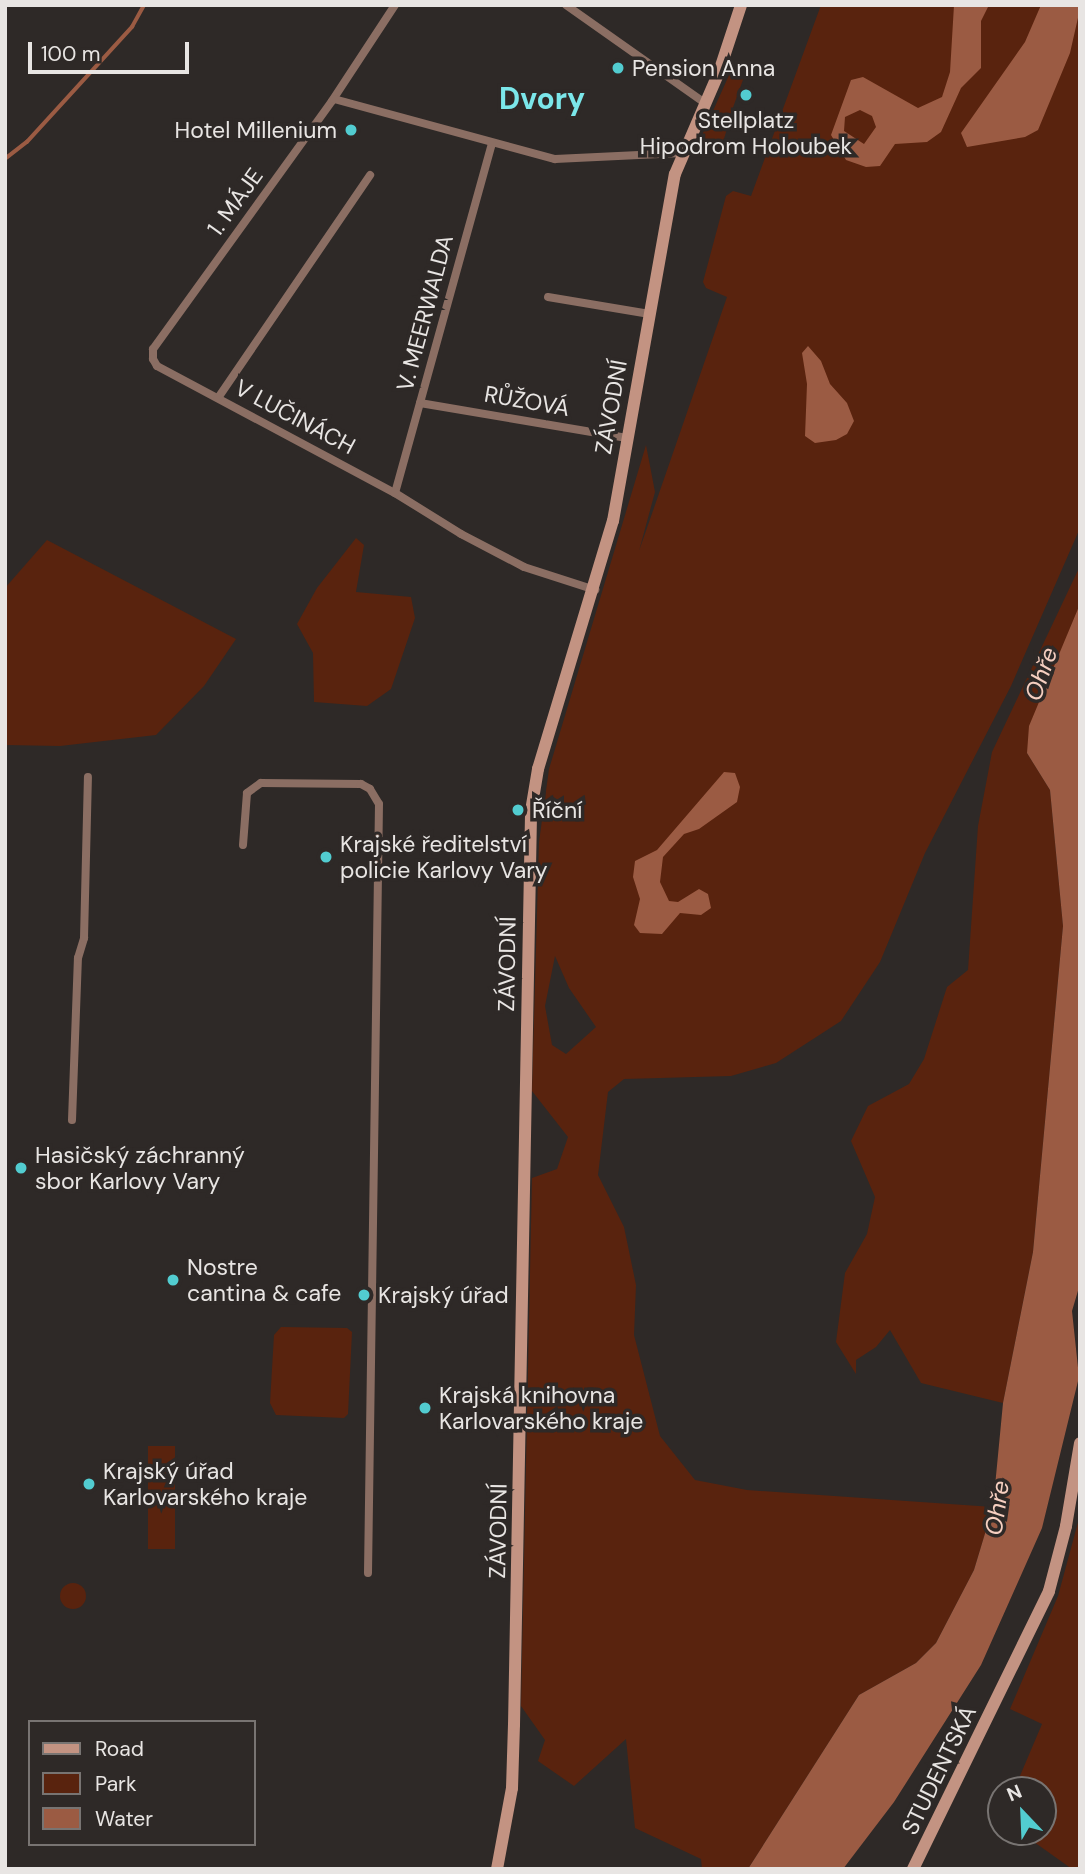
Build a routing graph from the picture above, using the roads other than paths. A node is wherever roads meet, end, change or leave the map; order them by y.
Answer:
1 (395, 5) edge
2 (566, 5) edge
3 (741, 5) edge
4 (334, 99) junction
5 (705, 103) junction
6 (492, 143) junction
7 (681, 153) junction
8 (370, 175) dead end
9 (548, 297) dead end
10 (650, 314) junction
11 (218, 398) junction
12 (420, 403) junction
13 (626, 438) junction
14 (395, 493) junction
15 (595, 590) junction
16 (88, 777) dead end
17 (243, 845) dead end
18 (72, 1120) dead end
19 (1080, 1443) edge
20 (368, 1573) dead end
21 (497, 1869) edge
22 (913, 1869) edge

1 - 4 street, 1. MÁJE
2 - 5 street
3 - 5 street, ZÁVODNÍ
4 - 6 street
4 - 11 street, 1. MÁJE
5 - 7 street, ZÁVODNÍ
6 - 7 street
6 - 12 street, V. MEERWALDA
7 - 10 street, ZÁVODNÍ
8 - 11 street, V LUČINÁCH
9 - 10 street
10 - 13 street, ZÁVODNÍ
11 - 14 street, V LUČINÁCH
12 - 13 street, RŮŽOVÁ
12 - 14 street, V. MEERWALDA
13 - 15 street, ZÁVODNÍ
14 - 15 street, V LUČINÁCH
15 - 21 street, ZÁVODNÍ
16 - 18 street
17 - 20 street
19 - 22 street, STUDENTSKÁ

